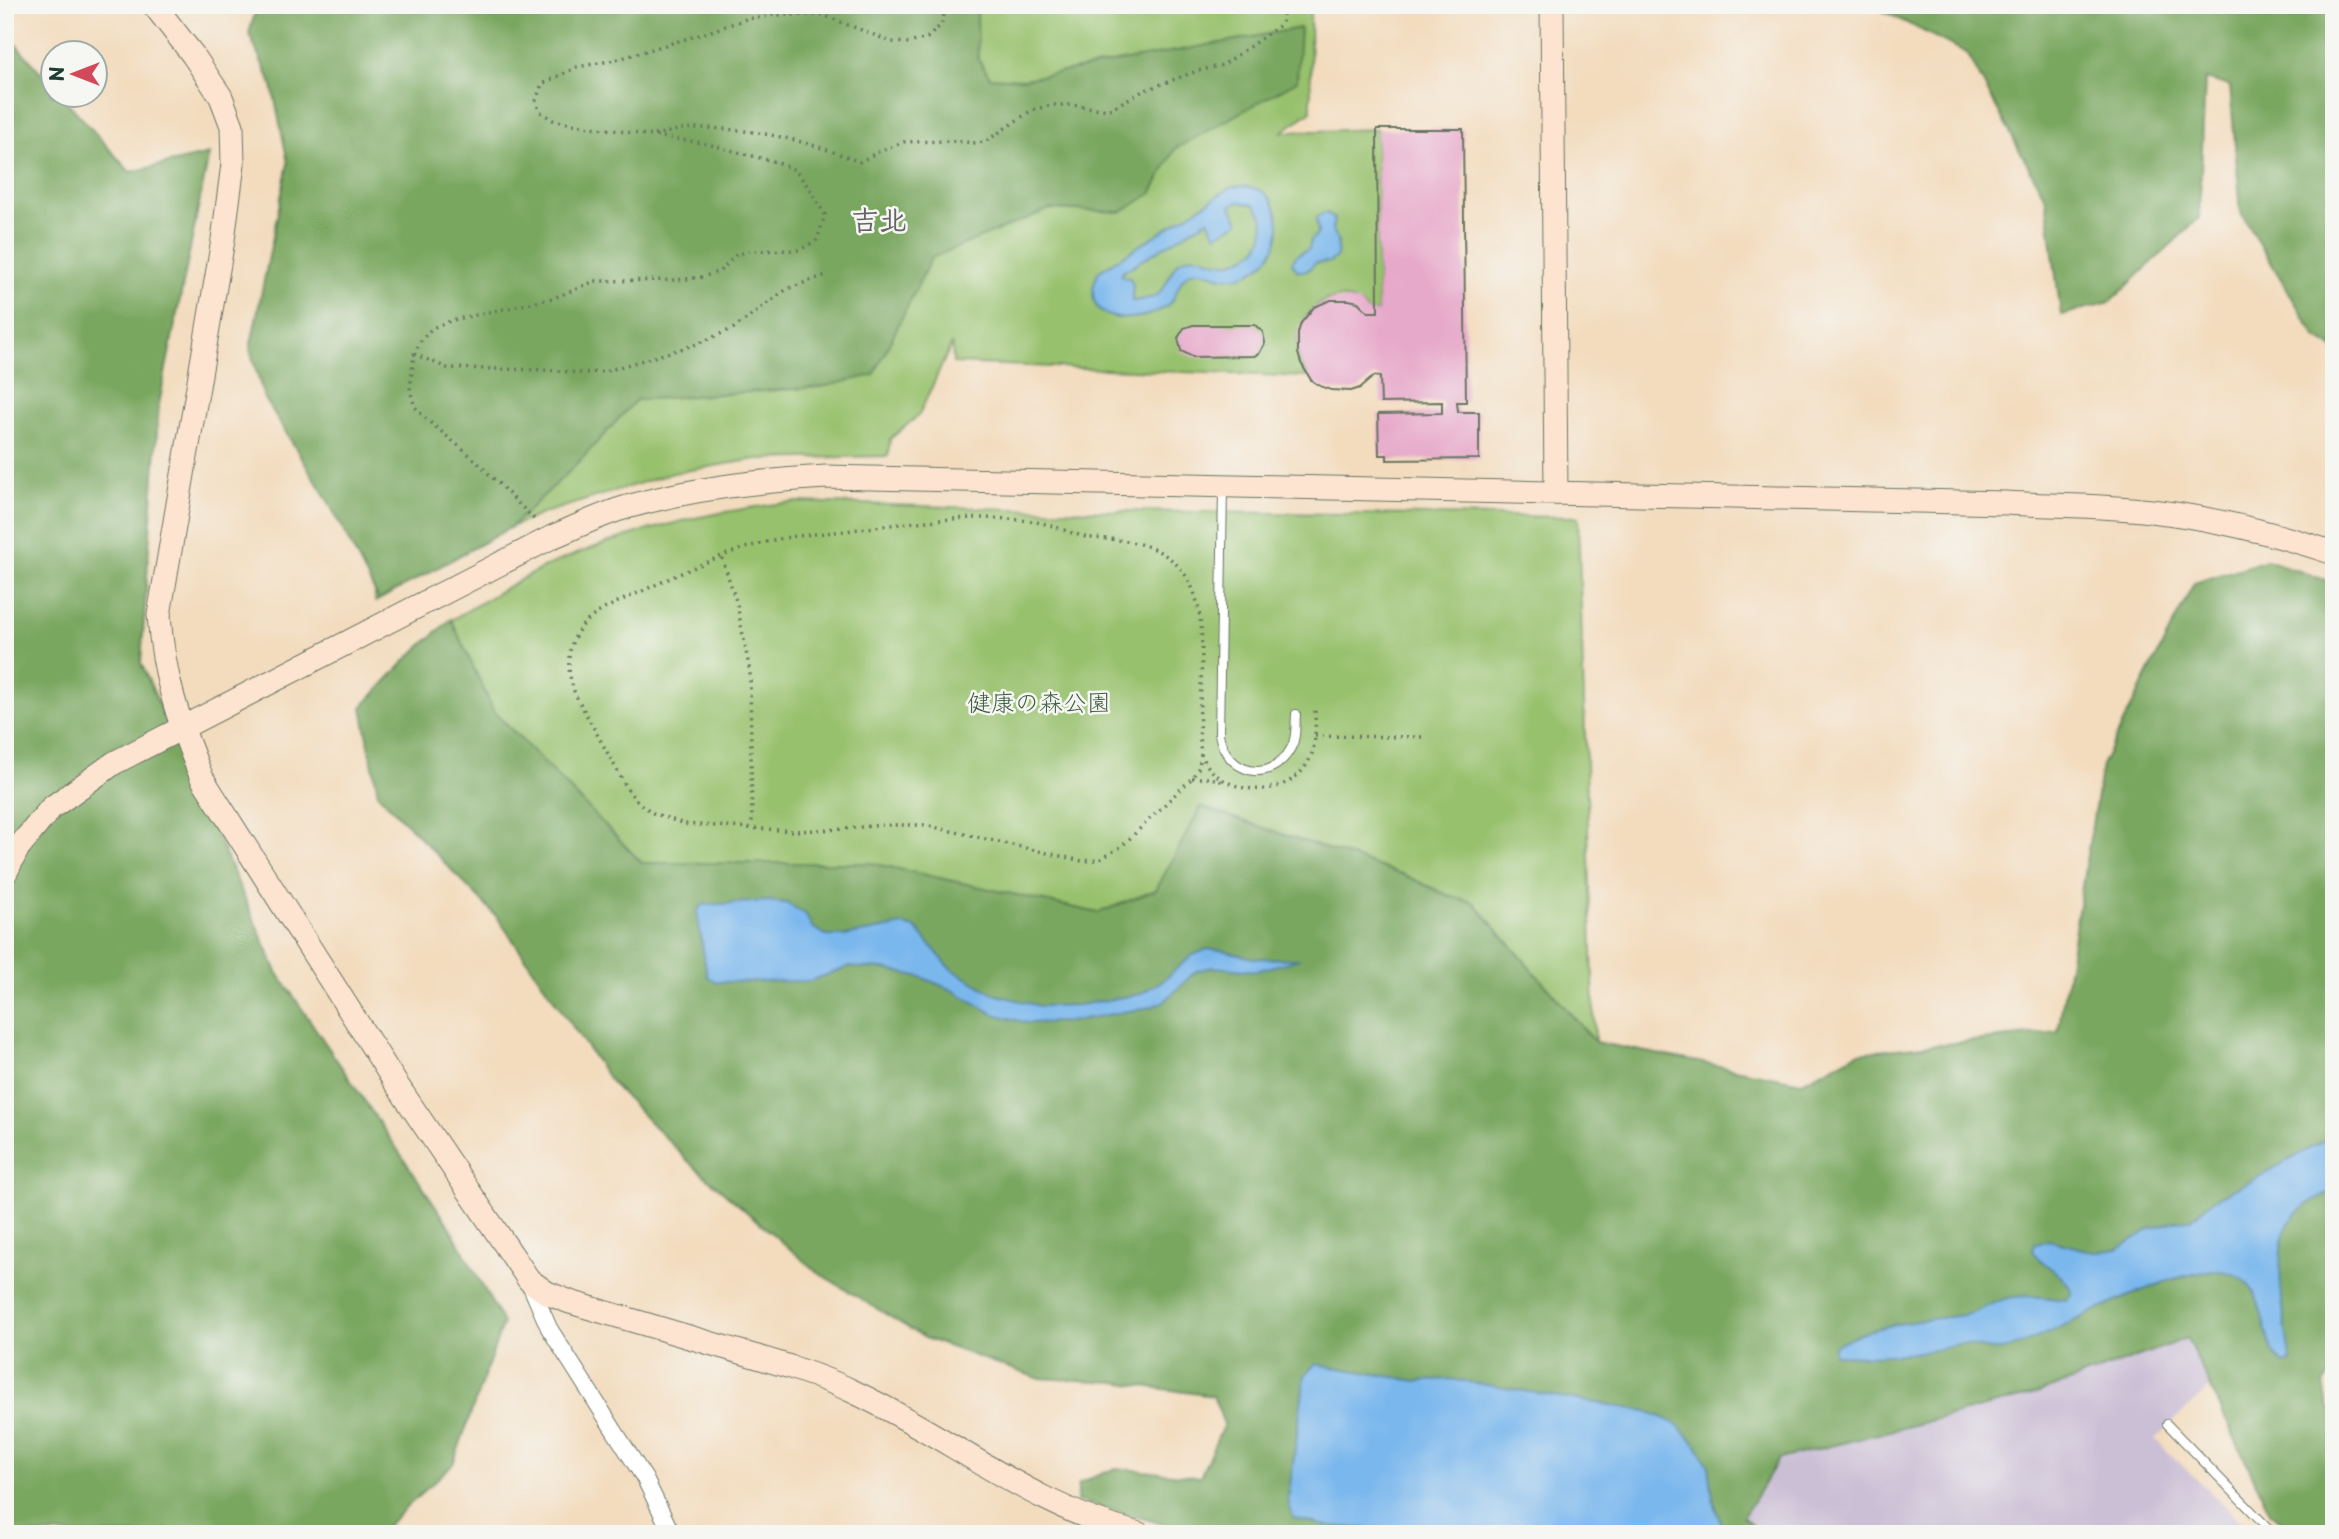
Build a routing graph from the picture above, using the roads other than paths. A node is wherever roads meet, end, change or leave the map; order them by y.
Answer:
1 (154, 5) edge
2 (1552, 5) edge
3 (1223, 486) junction
4 (1556, 493) junction
5 (2334, 553) edge
6 (1296, 714) dead end
7 (182, 729) junction
8 (5, 874) edge
9 (528, 1280) junction
10 (2167, 1424) dead end
11 (672, 1534) edge
12 (1139, 1534) edge
13 (2274, 1534) edge

1 - 7 street
2 - 4 street
3 - 4 street
3 - 6 lane
3 - 7 street
4 - 5 street
7 - 8 street
7 - 9 street
9 - 11 street
9 - 12 street
10 - 13 lane

